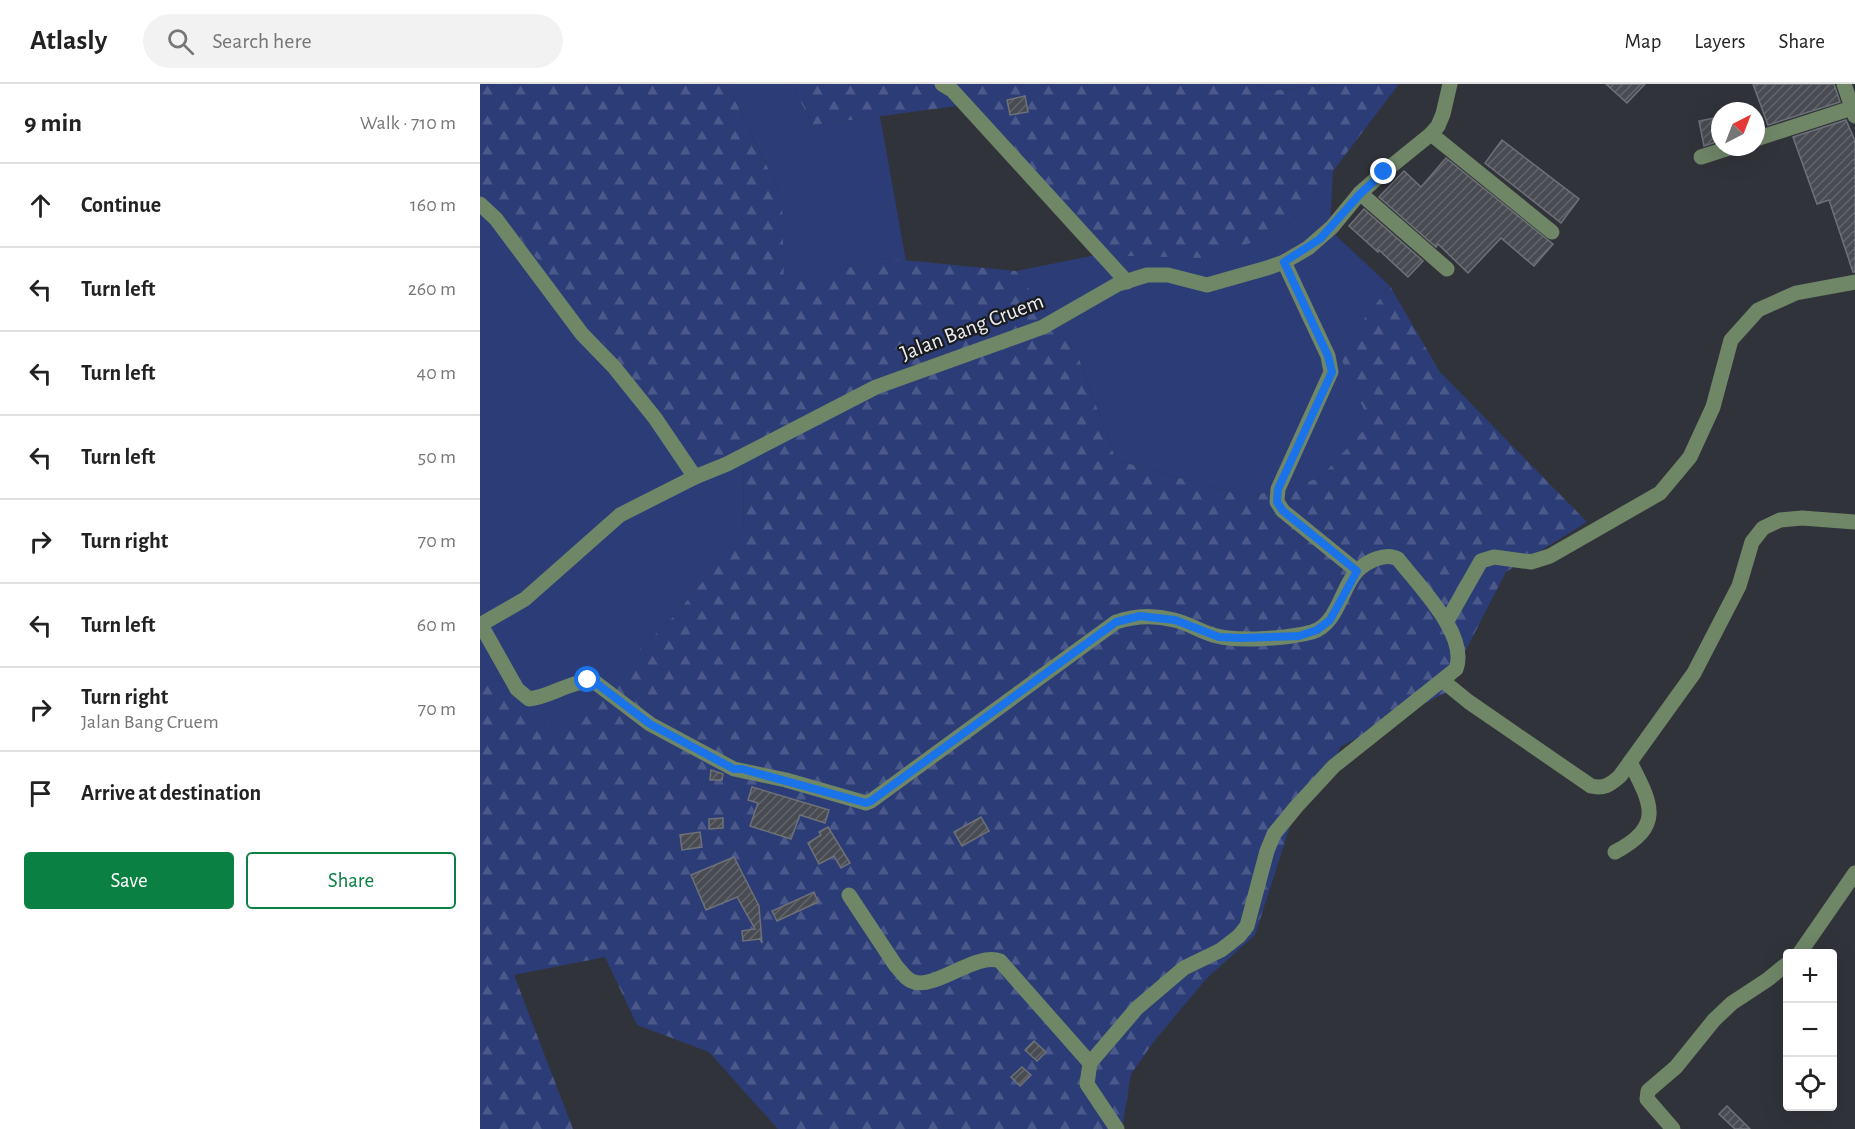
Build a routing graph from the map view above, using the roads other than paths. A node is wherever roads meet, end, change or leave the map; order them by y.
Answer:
1 (942, 84) edge
2 (1450, 84) edge
3 (1844, 84) edge
4 (1854, 111) edge
5 (1431, 135) junction
6 (1765, 136) edge
7 (1711, 154) edge
8 (1701, 157) dead end
9 (1360, 194) junction
10 (480, 204) edge
11 (1552, 232) dead end
12 (1284, 262) junction
13 (1447, 269) dead end
14 (1127, 282) junction
15 (1855, 282) edge
16 (695, 477) junction
17 (1855, 522) edge
18 (1357, 571) junction
19 (1447, 621) junction
20 (480, 625) edge
21 (1443, 681) junction
22 (1630, 762) junction
23 (1615, 852) dead end
24 (1855, 873) edge
25 (849, 895) dead end
26 (1802, 949) edge
27 (1783, 967) edge
28 (1090, 1063) junction
29 (1117, 1129) edge
30 (1673, 1129) edge

1 - 14 street
2 - 5 street, Jalan Bang Cruem
3 - 4 street
4 - 6 street
5 - 9 street, Jalan Bang Cruem
5 - 11 street
7 - 8 street
9 - 12 street, Jalan Bang Cruem
9 - 13 street
10 - 16 street
12 - 14 street, Jalan Bang Cruem
12 - 18 street
14 - 16 street, Jalan Bang Cruem
15 - 19 street
16 - 20 street, Jalan Bang Cruem
17 - 22 street
18 - 19 street
18 - 20 street
19 - 21 street
21 - 22 street
21 - 28 street
22 - 23 street
24 - 26 street
25 - 28 street
27 - 30 street
28 - 29 street

